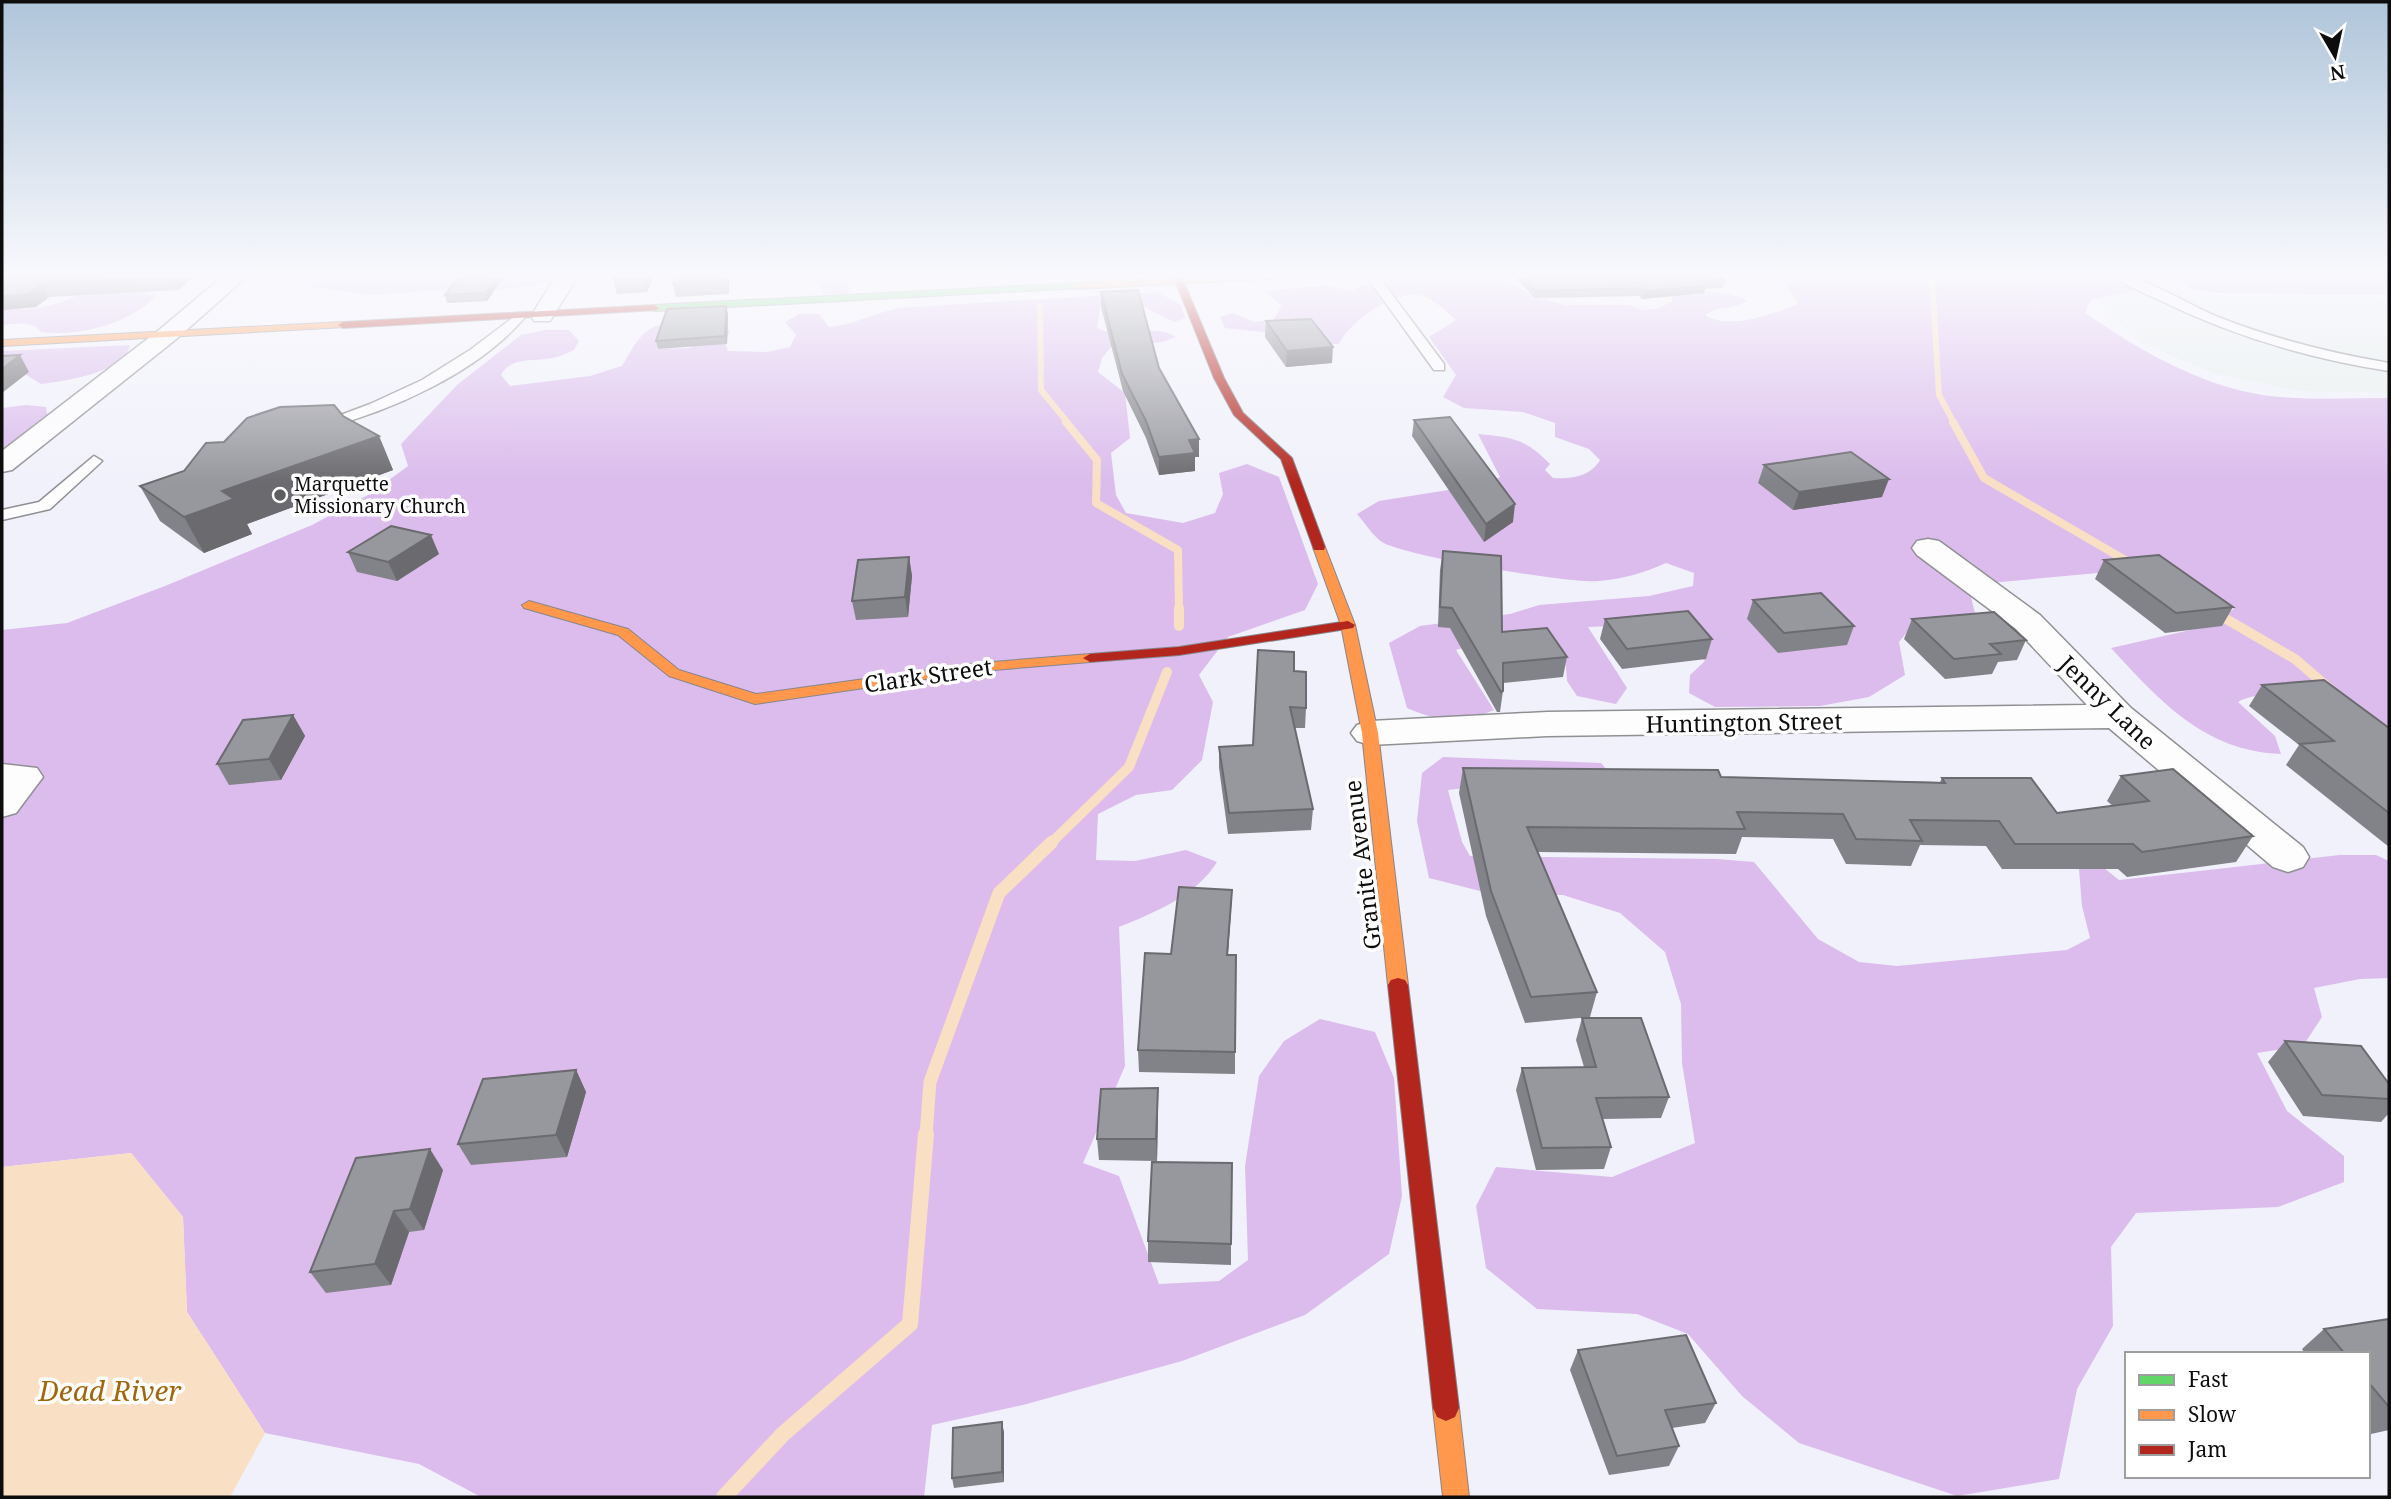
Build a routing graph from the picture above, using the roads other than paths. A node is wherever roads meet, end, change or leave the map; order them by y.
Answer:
1 (157, 343) edge
2 (492, 343) edge
3 (1204, 343) edge
4 (1421, 343) edge
5 (2285, 343) edge
6 (1439, 367) dead end
7 (2389, 367) edge
8 (309, 429) edge
9 (94, 461) dead end
10 (2, 464) edge
11 (2, 515) edge
12 (1928, 548) dead end
13 (529, 605) dead end
14 (1348, 625) junction
15 (2118, 716) junction
16 (1370, 733) junction
17 (2, 777) edge
18 (2, 804) edge
19 (2288, 857) dead end
20 (1456, 1497) edge

1 - 10 street
2 - 8 lane
3 - 14 street, Granite Avenue
4 - 6 lane
5 - 7 lane
9 - 11 lane
12 - 15 street, Jenny Lane
13 - 14 street, Clark Street
14 - 16 street, Granite Avenue
15 - 16 street, Huntington Street
15 - 19 street, Jenny Lane
16 - 20 street, Granite Avenue
17 - 18 street

